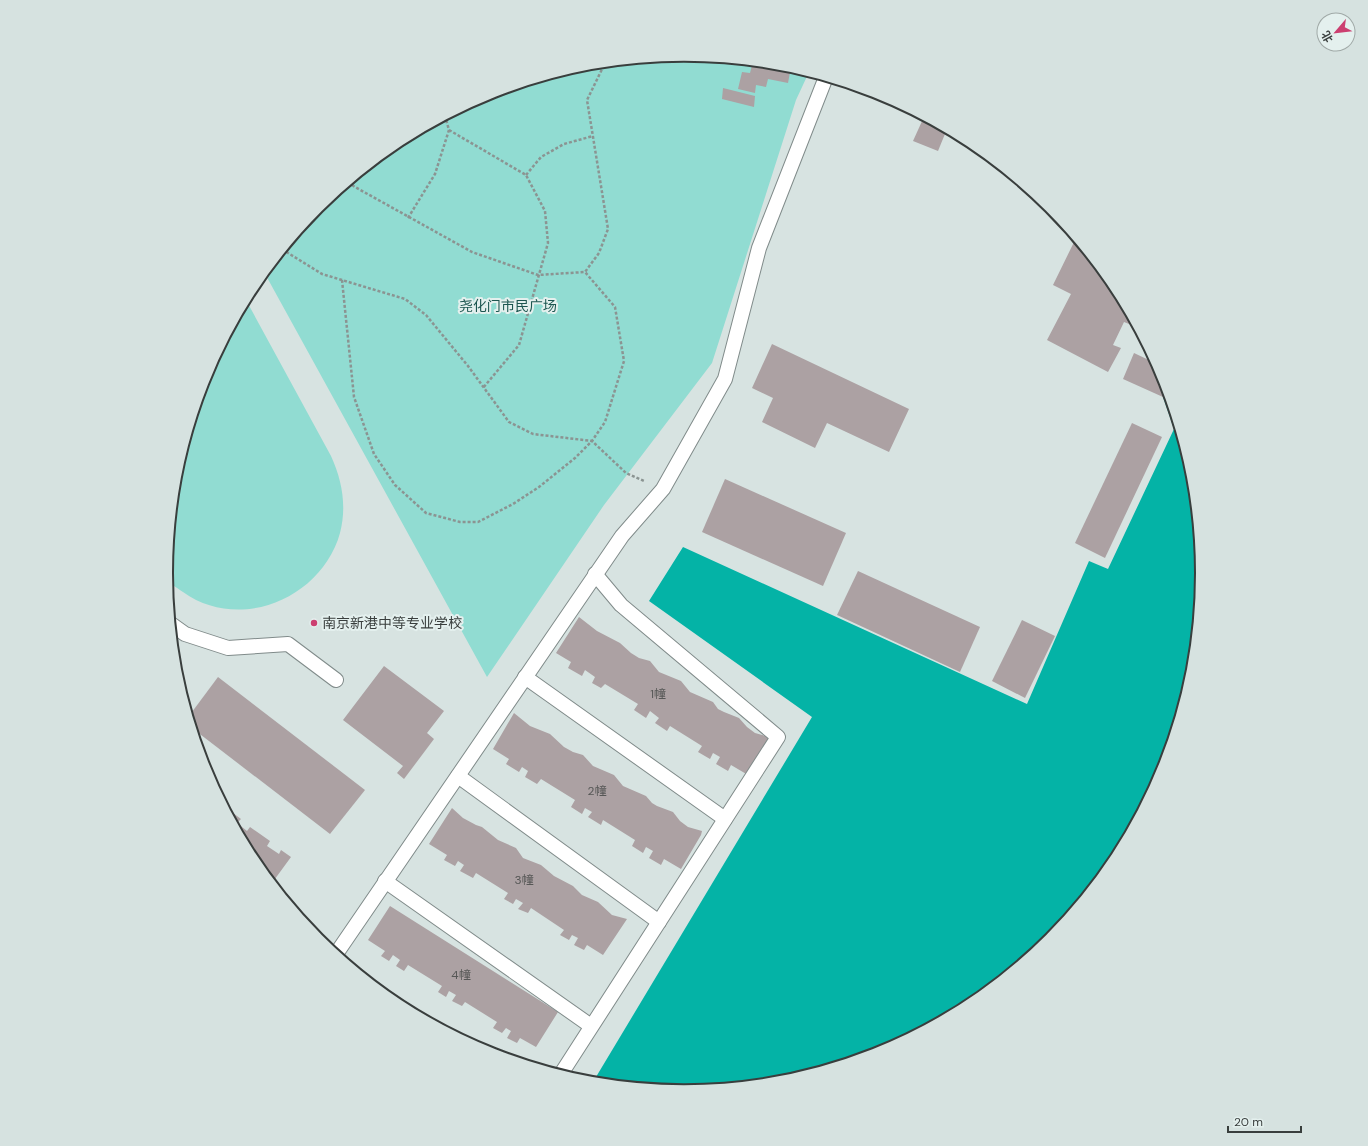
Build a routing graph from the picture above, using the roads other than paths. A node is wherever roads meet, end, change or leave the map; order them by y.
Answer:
1 (824, 82) edge
2 (596, 574) junction
3 (176, 627) edge
4 (525, 677) junction
5 (336, 680) dead end
6 (458, 776) junction
7 (725, 820) junction
8 (385, 881) junction
9 (659, 922) junction
10 (339, 949) edge
11 (591, 1026) junction
12 (564, 1070) edge

1 - 2 lane
2 - 4 lane
2 - 7 lane
3 - 5 lane
4 - 6 lane
4 - 7 lane
6 - 8 lane
6 - 9 lane
7 - 9 lane
8 - 10 lane
8 - 11 lane
9 - 11 lane
11 - 12 lane

